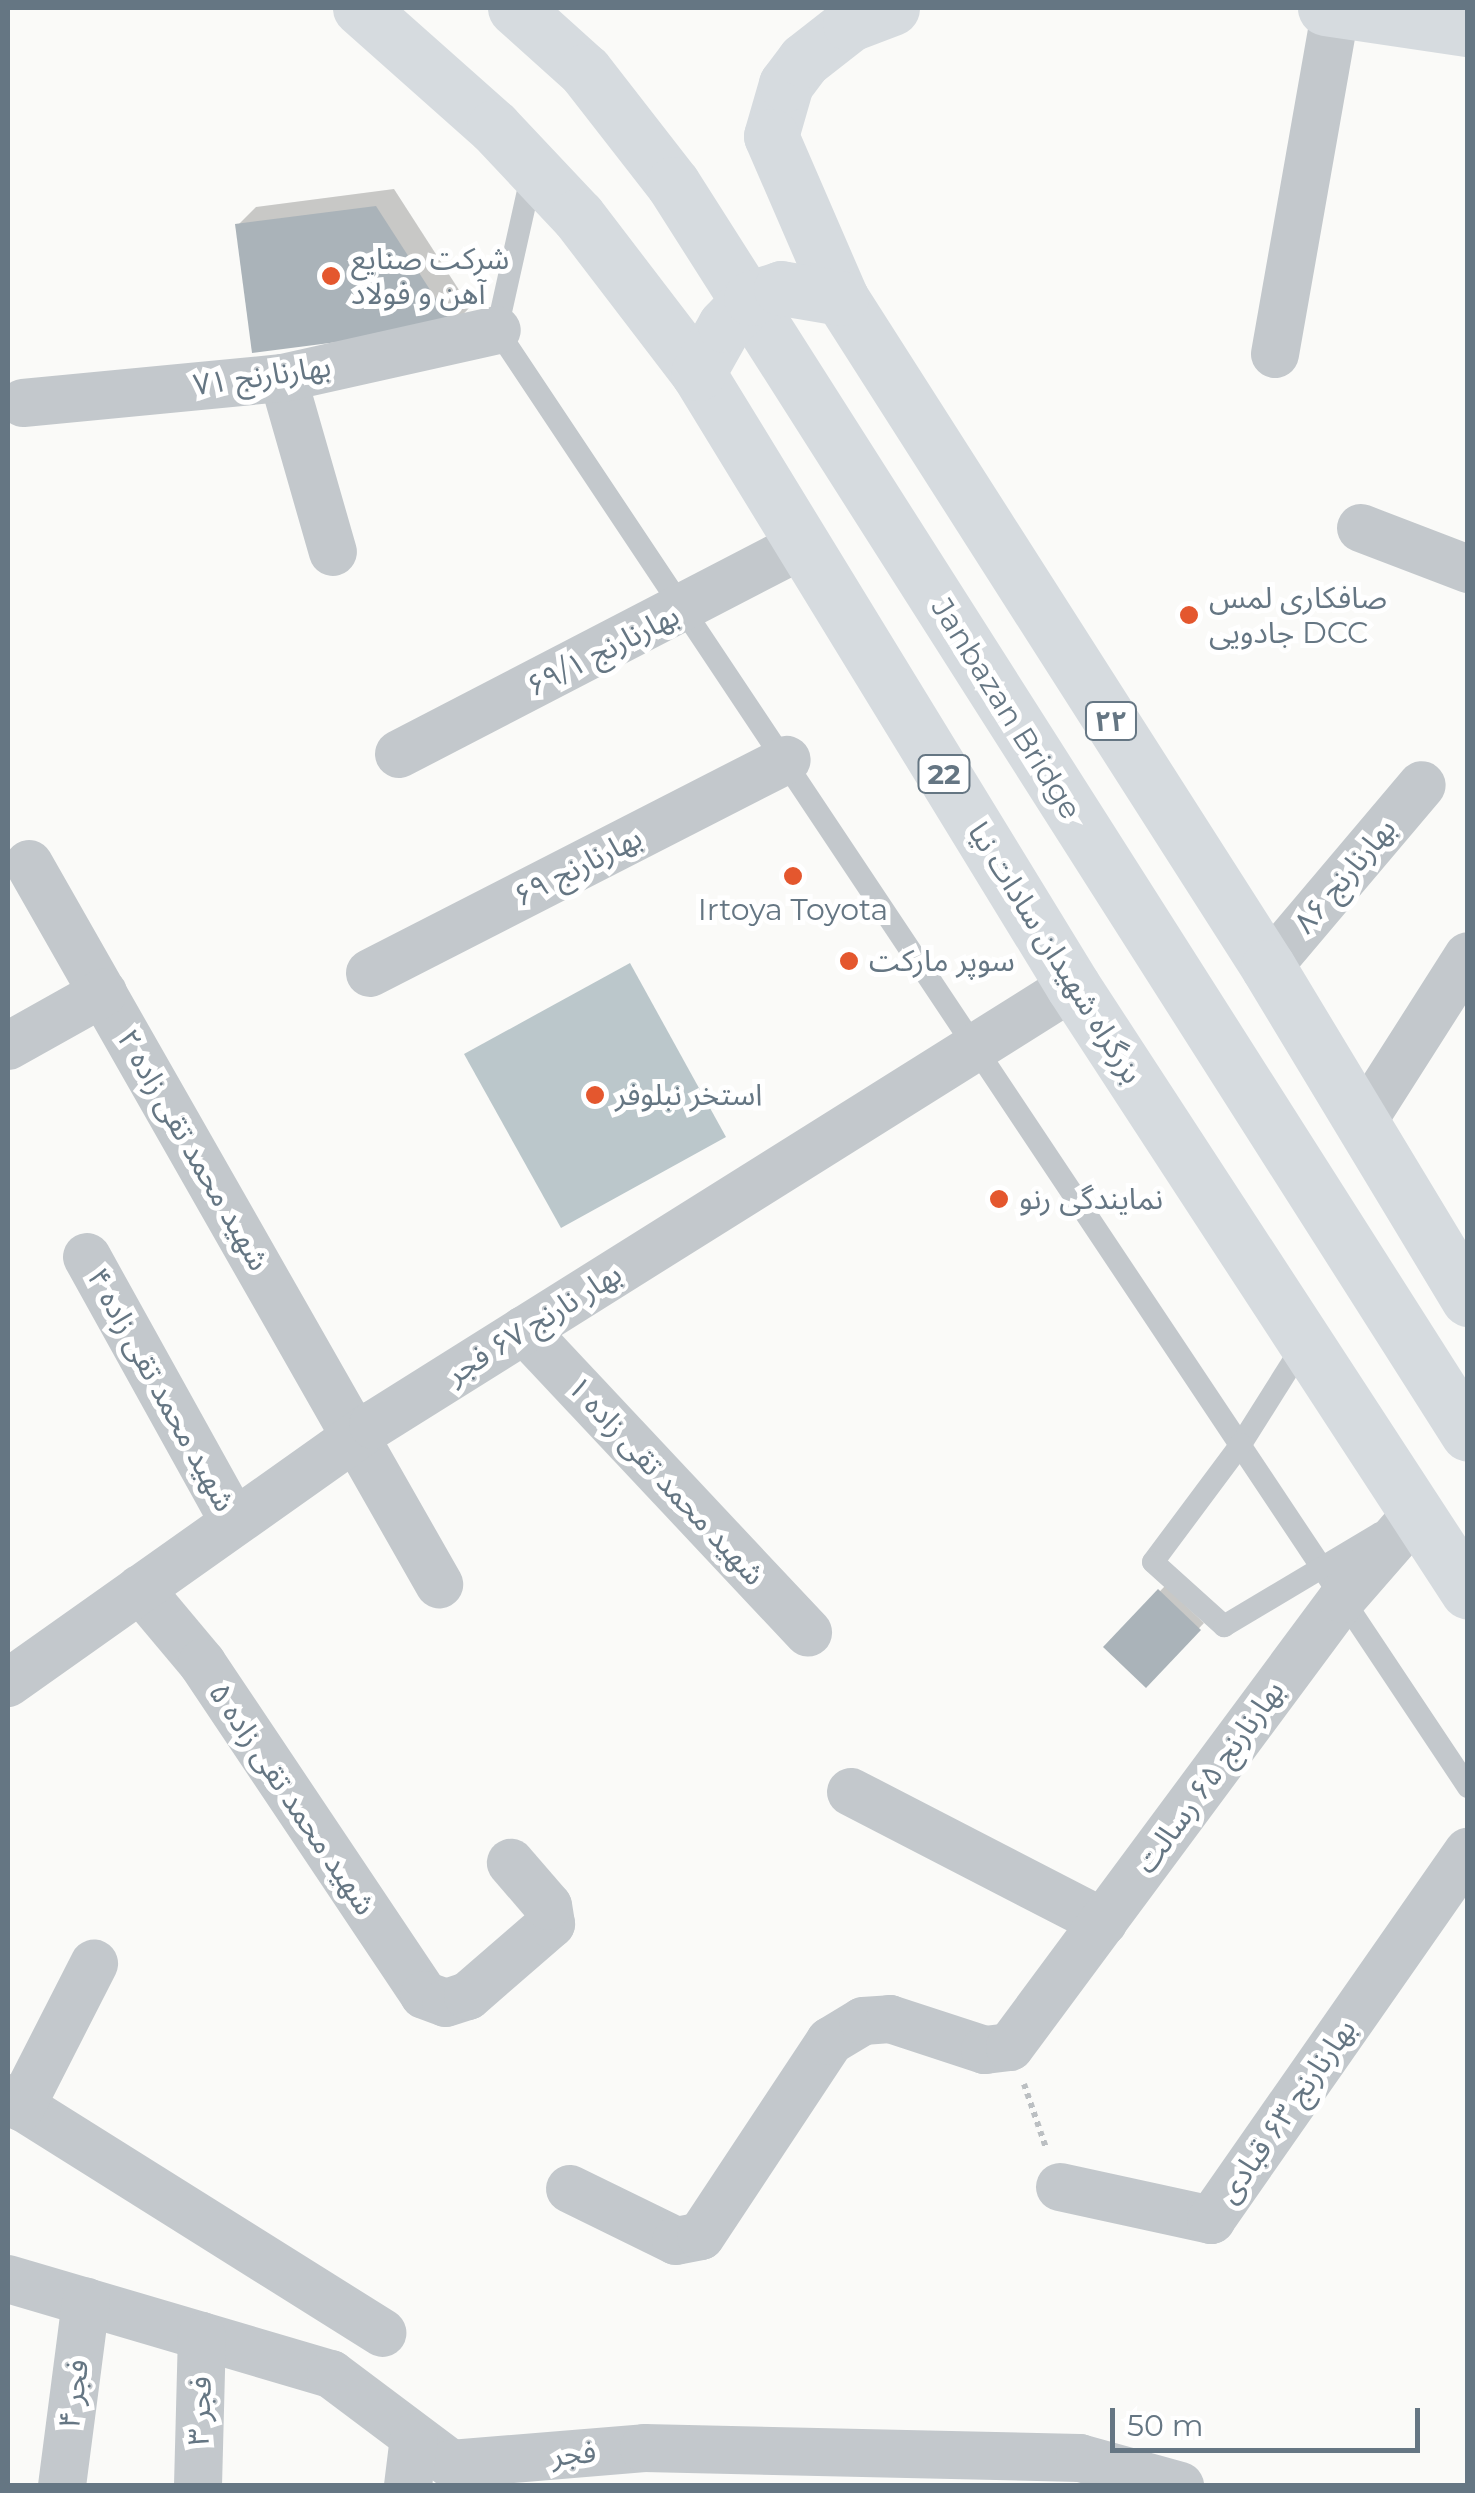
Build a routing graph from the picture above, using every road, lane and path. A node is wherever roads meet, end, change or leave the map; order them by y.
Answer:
1 (360, 8) edge
2 (514, 8) edge
3 (892, 8) edge
4 (1325, 8) edge
5 (1336, 8) edge
6 (1468, 29) edge
7 (533, 169) junction
8 (840, 298) junction
9 (498, 330) junction
10 (1275, 354) dead end
11 (698, 373) junction
12 (283, 378) junction
13 (23, 402) dead end
14 (1361, 528) dead end
15 (804, 544) junction
16 (332, 552) dead end
17 (1468, 569) edge
18 (686, 609) junction
19 (400, 754) dead end
20 (787, 760) junction
21 (1422, 785) dead end
22 (29, 864) dead end
23 (1468, 956) edge
24 (1268, 967) junction
25 (370, 974) dead end
26 (1073, 986) junction
27 (103, 993) junction
28 (8, 1046) edge
29 (980, 1047) junction
30 (1361, 1124) junction
31 (88, 1257) dead end
32 (1468, 1299) edge
33 (524, 1330) junction
34 (1304, 1344) junction
35 (1468, 1434) edge
36 (357, 1436) junction
37 (1241, 1444) junction
38 (1417, 1513) junction
39 (234, 1522) junction
40 (1332, 1582) junction
41 (438, 1584) dead end
42 (140, 1589) junction
43 (1468, 1592) edge
44 (808, 1632) dead end
45 (8, 1683) edge
46 (1468, 1787) edge
47 (851, 1792) dead end
48 (1468, 1852) edge
49 (512, 1863) dead end
50 (1103, 1922) junction
51 (94, 1964) dead end
52 (1010, 2047) junction
53 (14, 2103) edge
54 (1060, 2186) joint
55 (570, 2189) dead end
56 (8, 2279) edge
57 (86, 2302) junction
58 (382, 2332) dead end
59 (202, 2336) junction
60 (414, 2437) junction
61 (62, 2486) edge
62 (198, 2486) edge
63 (408, 2486) edge
64 (1180, 2486) edge

1 - 7 main road, بزرگراه شهیدان سادات نیا / 22
2 - 35 main road, Janbazan Bridge
3 - 8 main road, ۲۲
4 - 5 main road
5 - 6 main road
5 - 10 street
7 - 9 lane
7 - 11 main road, بزرگراه شهیدان سادات نیا / 22
8 - 11 main road
8 - 24 main road, ۲۲
9 - 12 street, بهارنارنج ۷۱
9 - 18 lane
11 - 15 main road, بزرگراه شهیدان سادات نیا / 22
12 - 13 street, بهارنارنج ۷۱
12 - 16 street
14 - 17 street
15 - 18 street, بهارنارنج ۶۹/۱
15 - 26 main road, بزرگراه شهیدان سادات نیا / 22
18 - 19 street, بهارنارنج ۶۹/۱
18 - 20 lane
20 - 25 street, بهارنارنج ۶۹
20 - 29 lane
21 - 24 street, بهارنارنج ۸۶
22 - 27 street, شهید محمد تقی زاده ۲
23 - 30 street
24 - 30 main road, ۲۲
26 - 29 street, بهار نارنج ۶۷ فجر
26 - 34 main road, بزرگراه شهیدان سادات نیا / 22
27 - 28 street
27 - 36 street, شهید محمد تقی زاده ۲
29 - 33 street, بهار نارنج ۶۷ فجر
29 - 37 lane
30 - 32 main road, ۲۲
31 - 39 street, شهید محمد تقی زاده ۴
33 - 36 street, بهار نارنج ۶۷ فجر
33 - 44 street, شهید محمد تقی زاده ۱
34 - 37 lane
34 - 38 main road, بزرگراه شهیدان سادات نیا / 22
36 - 39 street, بهار نارنج ۶۷ فجر
36 - 41 street, شهید محمد تقی زاده ۲
37 - 40 lane
37 - 40 lane
38 - 40 street, بهارنارنج ۶۵ رسالت
38 - 43 main road, بزرگراه شهیدان سادات نیا / 22
39 - 42 street, بهار نارنج ۶۷ فجر
40 - 46 lane
40 - 50 street, بهارنارنج ۶۵ رسالت
42 - 45 street, بهار نارنج ۶۷ فجر
42 - 49 street, شهید محمد تقی زاده ۵
47 - 50 street
48 - 54 street, بهارنارنج ۶۳ قبادی
50 - 52 street, بهارنارنج ۶۵ رسالت
51 - 53 street
52 - 54 path
52 - 55 street
53 - 58 street
56 - 57 street, فجر
57 - 59 street, فجر
57 - 61 street, فجر ۴
59 - 60 street, فجر
59 - 62 street, فجر ۳
60 - 63 street
60 - 64 street, فجر

